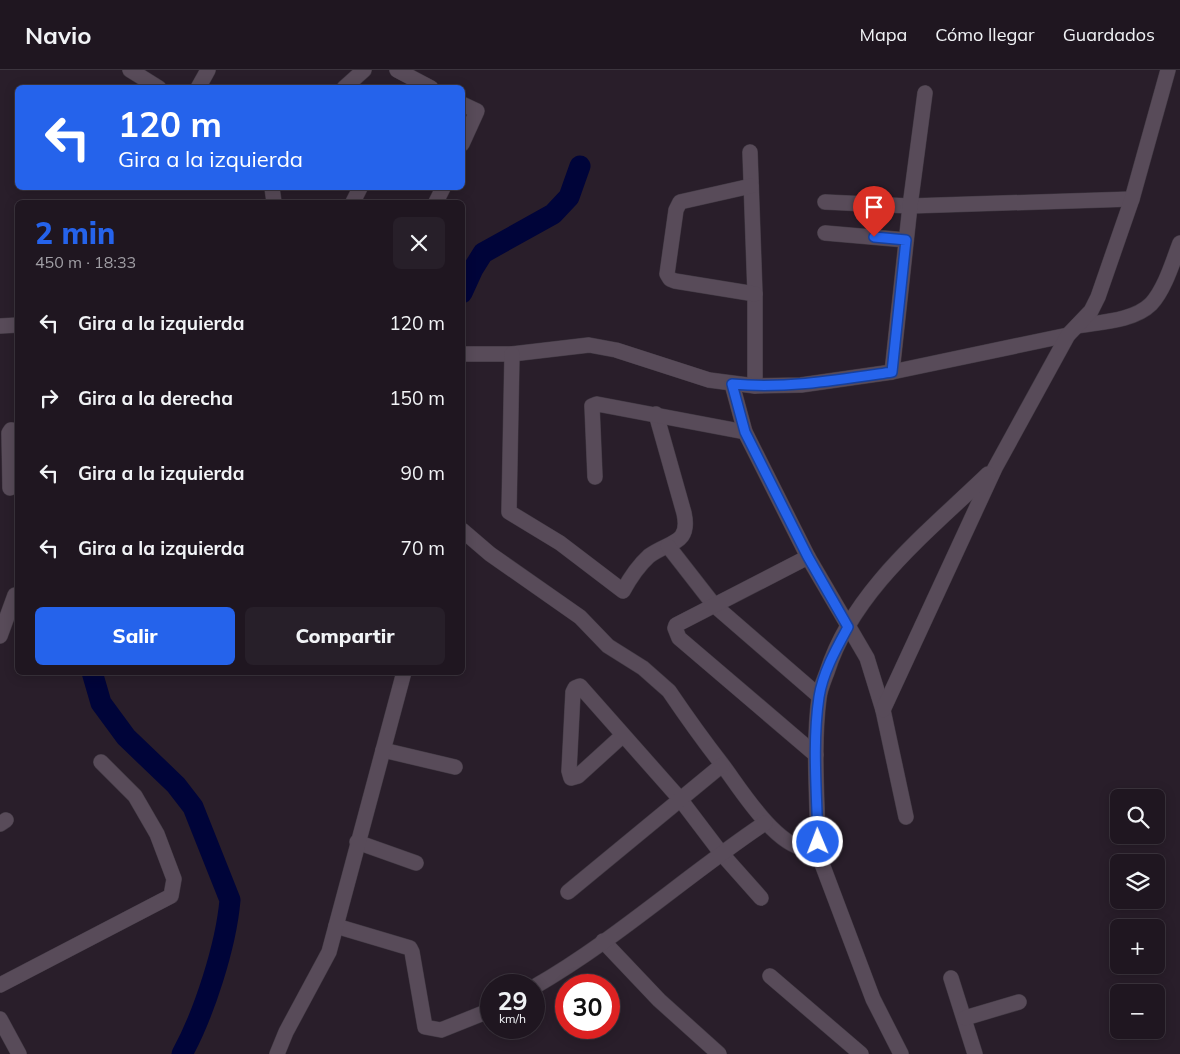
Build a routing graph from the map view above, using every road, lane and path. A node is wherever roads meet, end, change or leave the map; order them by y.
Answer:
1 (130, 70) edge
2 (208, 70) edge
3 (364, 70) edge
4 (1168, 70) edge
5 (402, 78) edge
6 (154, 85) edge
7 (200, 85) edge
8 (347, 85) edge
9 (422, 85) edge
10 (925, 93) dead end
11 (465, 105) edge
12 (465, 137) edge
13 (750, 152) dead end
14 (751, 186) junction
15 (1132, 199) junction
16 (825, 202) dead end
17 (910, 206) junction
18 (825, 233) dead end
19 (906, 240) junction
20 (1180, 243) edge
21 (755, 294) junction
22 (15, 325) edge
23 (0, 326) edge
24 (1072, 330) junction
25 (465, 354) edge
26 (512, 354) junction
27 (892, 372) junction
28 (732, 384) junction
29 (755, 386) junction
30 (656, 414) junction
31 (15, 431) edge
32 (745, 432) junction
33 (995, 468) junction
34 (595, 477) dead end
35 (10, 488) edge
36 (465, 533) edge
37 (668, 546) junction
38 (808, 557) junction
39 (15, 595) dead end
40 (714, 605) junction
41 (848, 627) junction
42 (0, 636) edge
43 (403, 675) edge
44 (819, 696) junction
45 (883, 710) junction
46 (622, 736) junction
47 (383, 750) junction
48 (816, 755) junction
49 (101, 762) dead end
50 (722, 765) junction
51 (455, 767) dead end
52 (680, 799) junction
53 (906, 817) dead end
54 (766, 822) junction
55 (357, 842) junction
56 (816, 848) junction
57 (720, 853) junction
58 (416, 862) dead end
59 (568, 892) dead end
60 (762, 898) dead end
61 (336, 926) junction
62 (603, 941) junction
63 (770, 976) dead end
64 (951, 978) dead end
65 (545, 980) edge
66 (0, 986) edge
67 (1019, 1002) dead end
68 (480, 1014) edge
69 (965, 1018) junction
70 (0, 1019) edge
71 (19, 1054) edge
72 (277, 1054) edge
73 (719, 1054) edge
74 (861, 1054) edge
75 (901, 1054) edge
76 (974, 1054) edge

1 - 6 street
2 - 7 street
3 - 8 street
4 - 15 street
5 - 9 street
10 - 17 street
11 - 12 street
13 - 14 street
14 - 21 street
14 - 21 street
15 - 17 street
15 - 24 street
16 - 17 street
17 - 19 street
18 - 19 street
19 - 27 street
20 - 24 street
21 - 29 street
22 - 23 street
24 - 27 street
24 - 33 street
25 - 26 street
26 - 28 street
26 - 37 street
27 - 29 street
28 - 29 street
28 - 32 street
30 - 32 street
30 - 34 street
30 - 37 street
31 - 35 street
32 - 38 street
33 - 41 street
33 - 45 street
36 - 50 street
37 - 40 street
38 - 40 street
38 - 41 street
39 - 42 street
40 - 44 street
40 - 48 street
41 - 44 street
41 - 45 street
43 - 47 street
44 - 48 street
45 - 53 street
46 - 46 street
46 - 52 street
47 - 51 street
47 - 55 street
48 - 56 street
49 - 66 street
50 - 52 street
50 - 54 street
52 - 57 street
52 - 59 street
54 - 56 street
54 - 57 street
55 - 58 street
55 - 61 street
56 - 75 street
57 - 60 street
57 - 62 street
61 - 68 street
61 - 72 street
62 - 65 street
62 - 73 street
63 - 74 street
64 - 69 street
67 - 69 street
69 - 76 street
70 - 71 street

